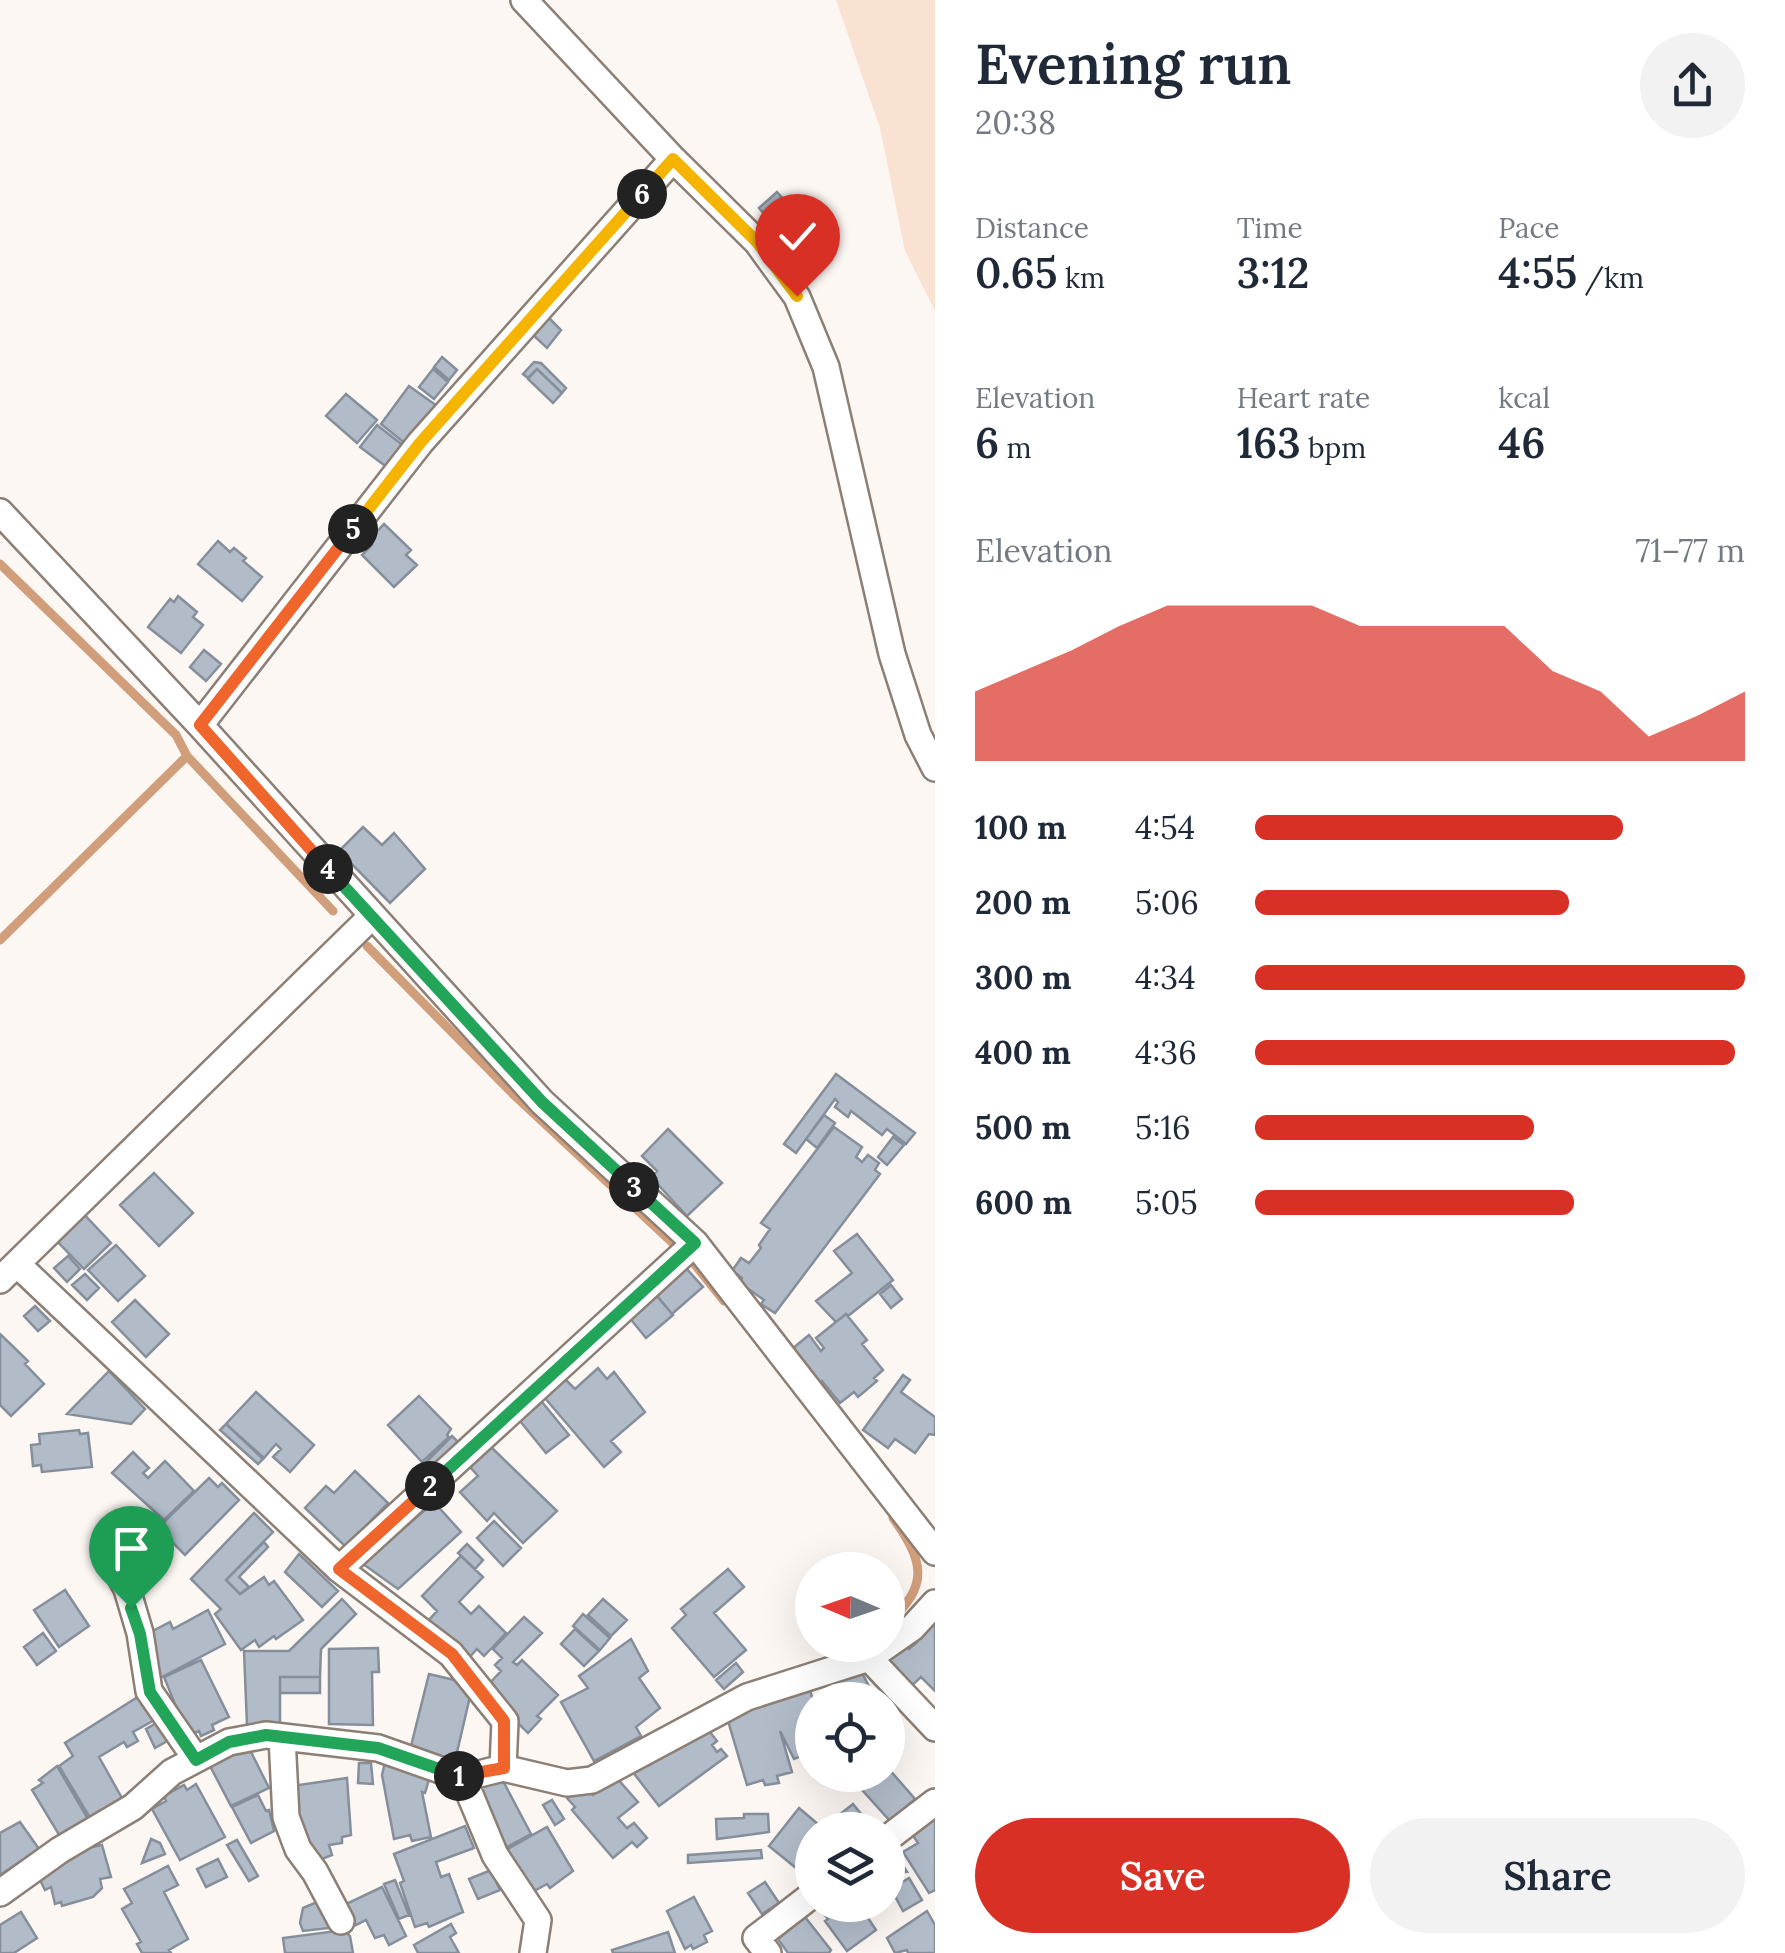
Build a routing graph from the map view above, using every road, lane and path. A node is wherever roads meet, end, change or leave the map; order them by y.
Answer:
1 (524, 0) edge
2 (673, 159) junction
3 (0, 512) edge
4 (200, 725) junction
5 (935, 768) edge
6 (371, 917) junction
7 (686, 1250) junction
8 (8, 1272) edge
9 (105, 1548) dead end
10 (935, 1552) edge
11 (339, 1569) junction
12 (935, 1602) edge
13 (905, 1633) edge
14 (856, 1662) edge
15 (873, 1662) edge
16 (935, 1728) edge
17 (282, 1737) junction
18 (196, 1760) junction
19 (504, 1768) junction
20 (463, 1778) junction
21 (935, 1802) edge
22 (905, 1825) edge
23 (0, 1892) edge
24 (795, 1907) edge
25 (341, 1922) dead end
26 (533, 1953) edge
27 (768, 1953) edge

1 - 2 street
2 - 4 street
2 - 5 street
3 - 4 street
4 - 6 street
6 - 7 street
6 - 8 street
7 - 10 street
7 - 11 street
8 - 11 street
9 - 18 street
11 - 19 street
12 - 13 street
14 - 19 street
15 - 16 street
17 - 18 street
17 - 20 street
17 - 25 street
18 - 23 street
19 - 20 street
20 - 26 street
21 - 22 street
24 - 27 street

